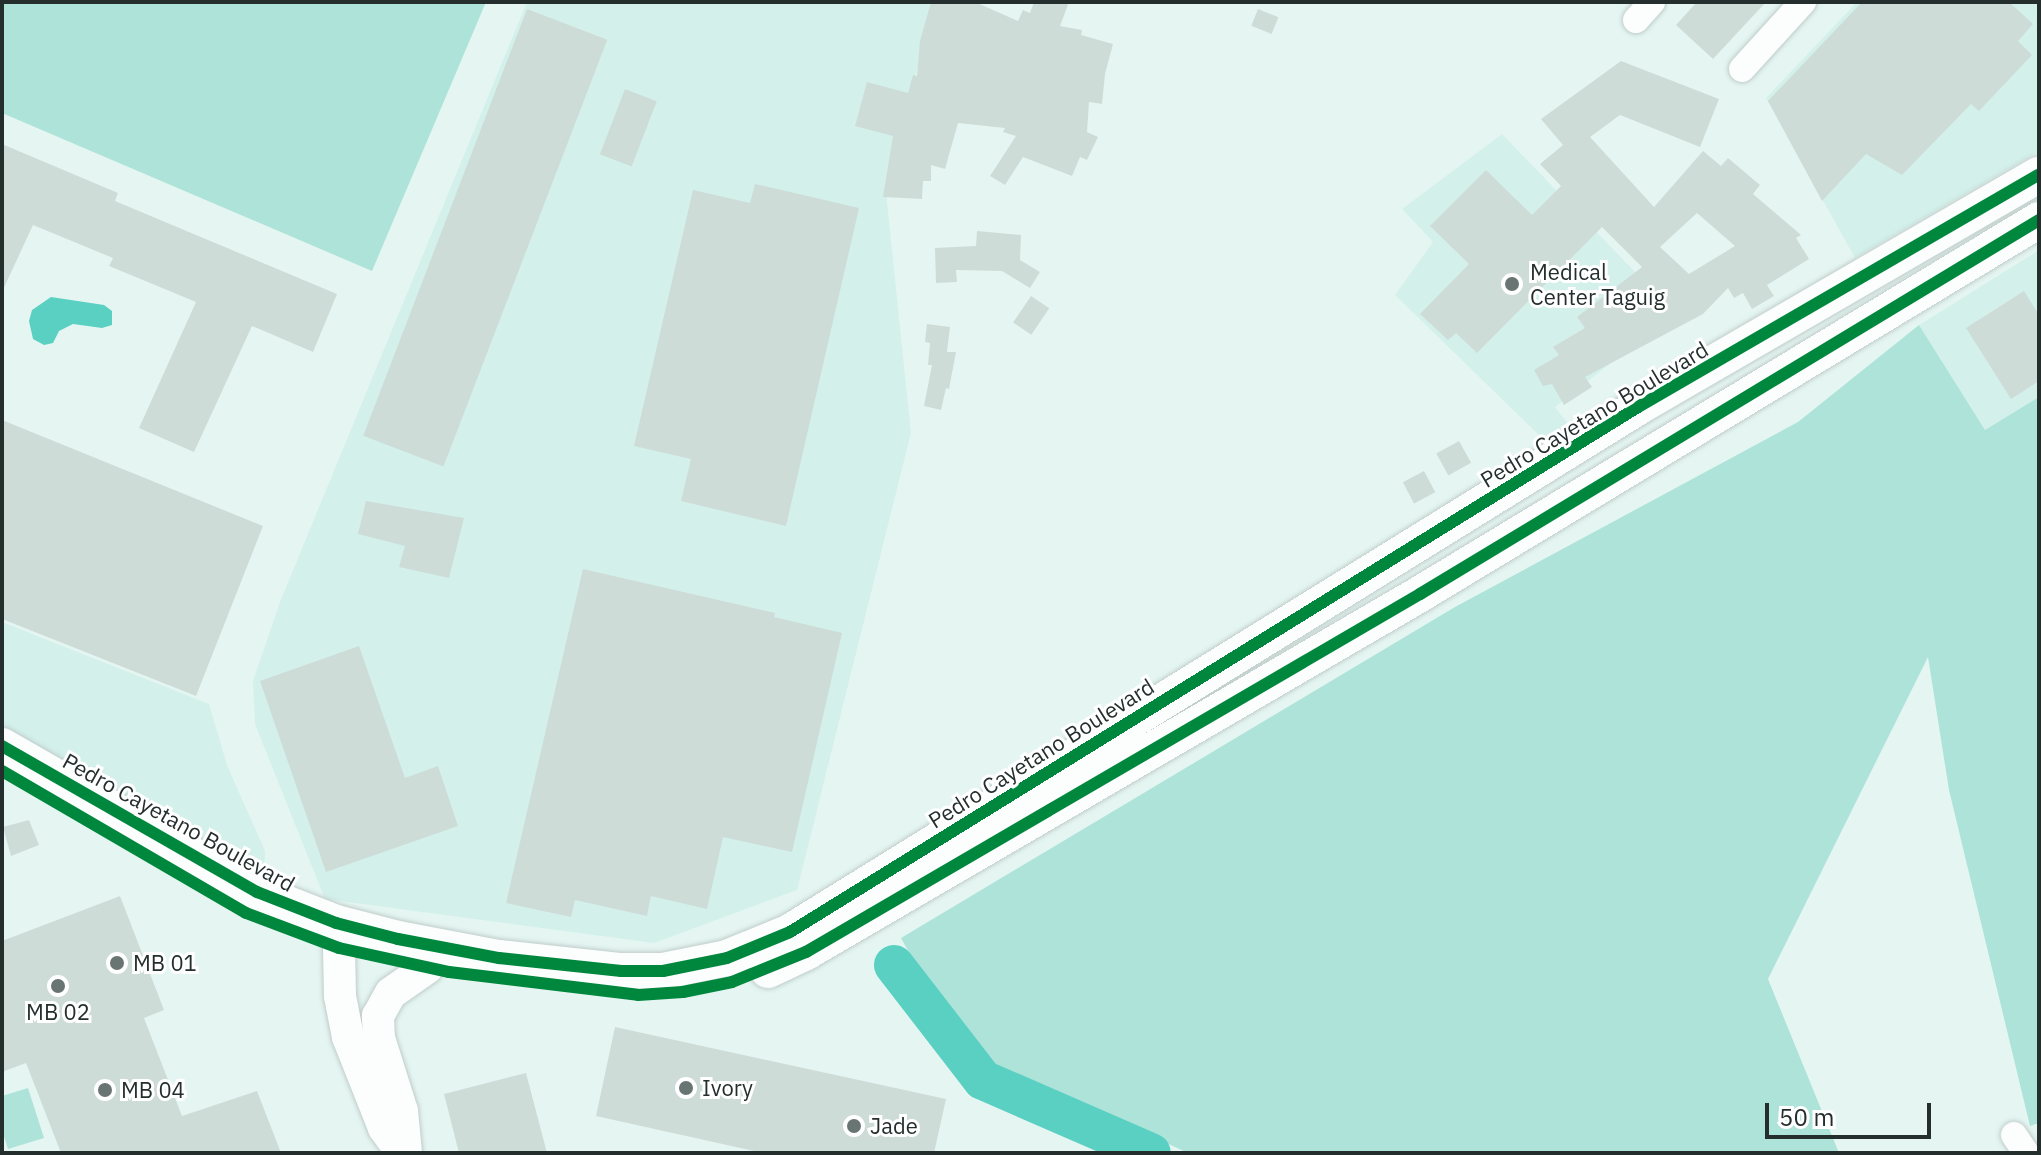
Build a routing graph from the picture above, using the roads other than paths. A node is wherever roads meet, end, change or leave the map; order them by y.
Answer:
1 (1803, 2) edge
2 (1742, 69) dead end
3 (2039, 175) edge
4 (2039, 220) edge
5 (1572, 449) junction
6 (1596, 488) junction
7 (2, 746) edge
8 (2, 771) edge
9 (339, 948) junction
10 (427, 968) junction
11 (404, 1153) edge

1 - 2 street
3 - 5 main road, Pedro Cayetano Boulevard
4 - 6 main road, Pedro Cayetano Boulevard
5 - 6 main road
5 - 7 main road, Pedro Cayetano Boulevard
6 - 10 main road, Pedro Cayetano Boulevard
8 - 9 main road, Pedro Cayetano Boulevard
9 - 10 main road, Pedro Cayetano Boulevard
9 - 11 street
10 - 11 street

